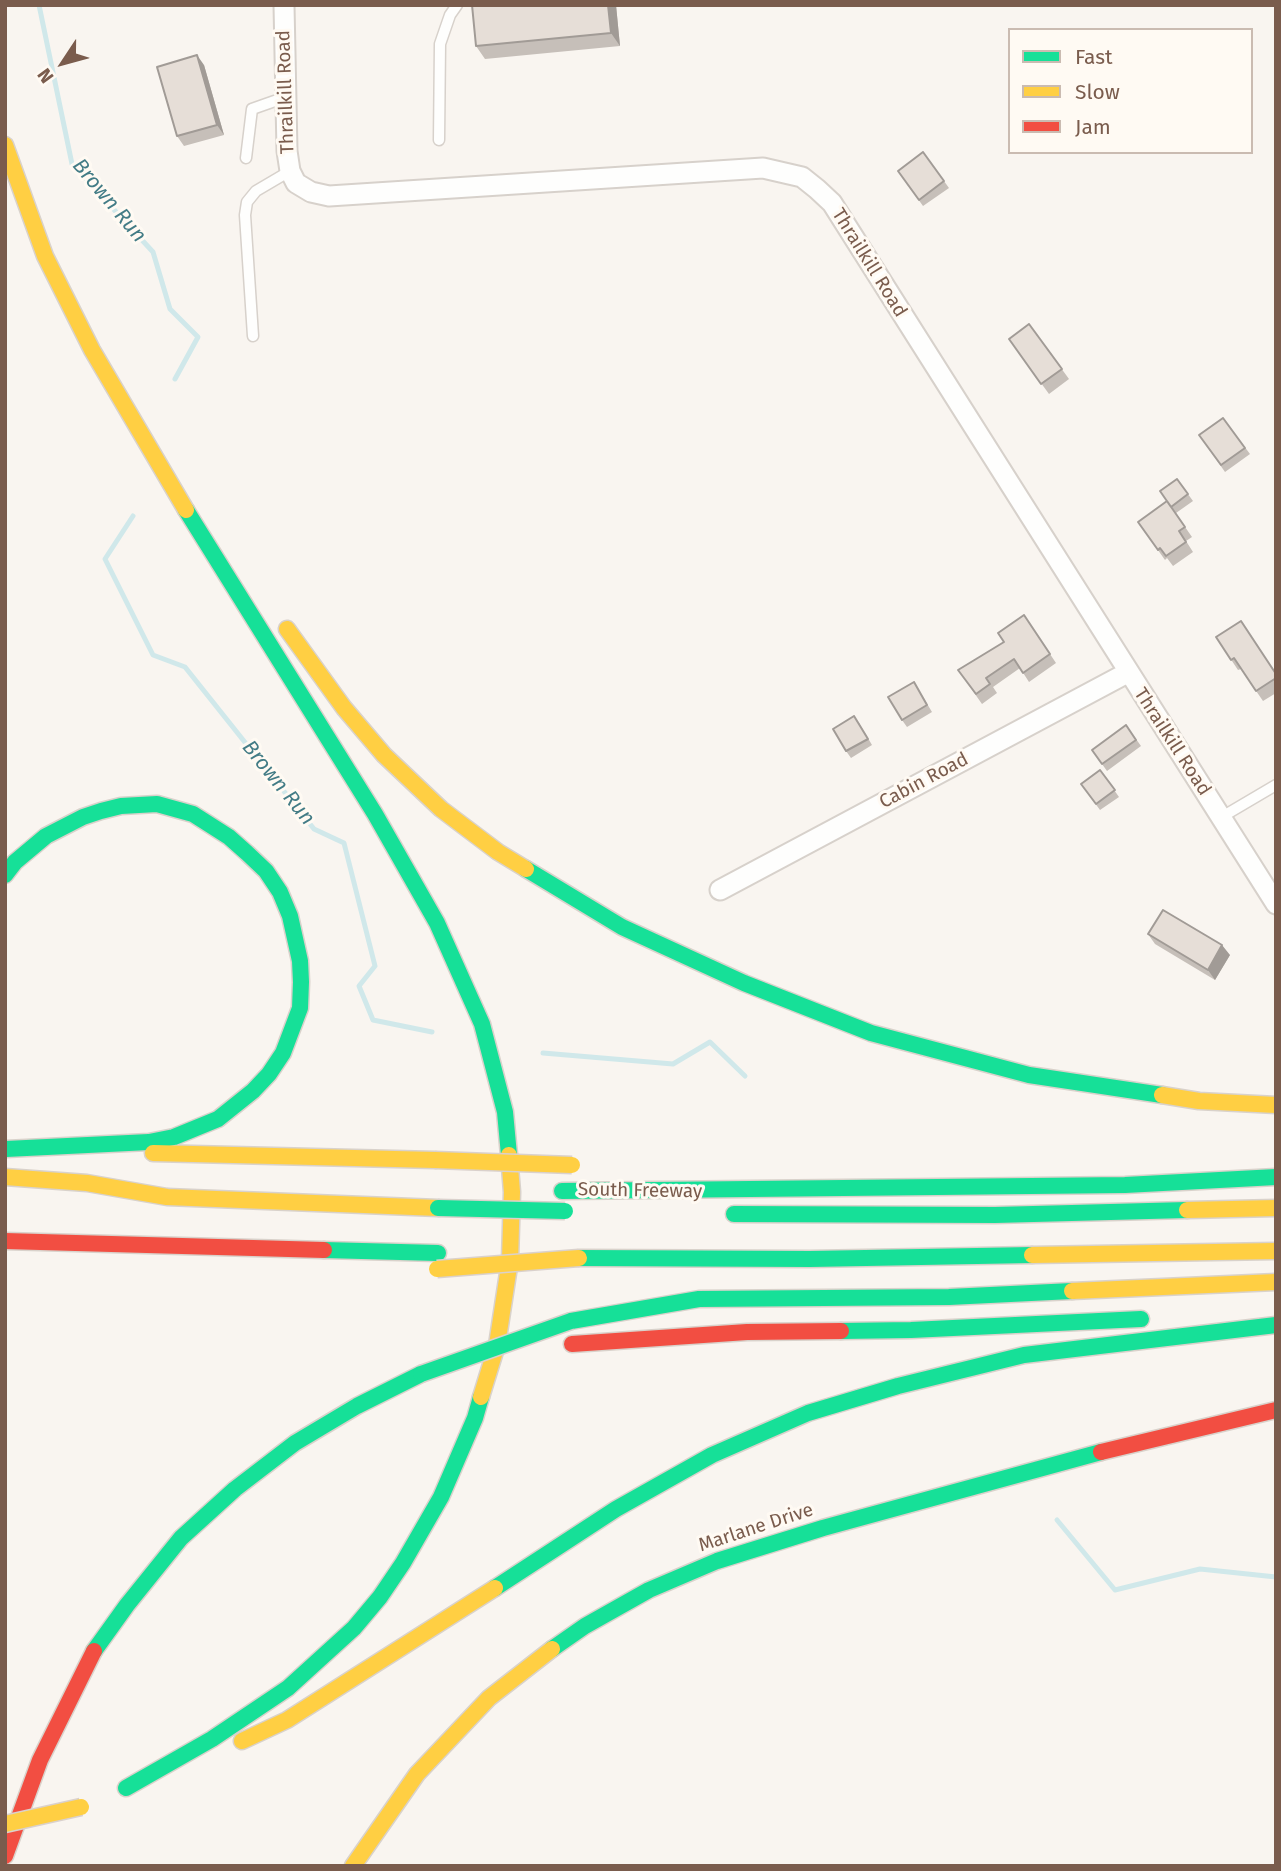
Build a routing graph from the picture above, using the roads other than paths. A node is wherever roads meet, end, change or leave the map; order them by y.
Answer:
1 (284, 5) edge
2 (457, 5) edge
3 (286, 97) junction
4 (439, 140) dead end
5 (5, 145) edge
6 (246, 158) dead end
7 (290, 171) junction
8 (253, 336) dead end
9 (92, 350) junction
10 (200, 501) dead end
11 (275, 612) dead end
12 (1128, 673) junction
13 (1276, 785) edge
14 (1220, 818) junction
15 (5, 875) edge
16 (720, 890) dead end
17 (1276, 904) edge
18 (1276, 1105) edge
19 (6, 1149) edge
20 (579, 1165) dead end
21 (5, 1177) edge
22 (1276, 1177) edge
23 (87, 1183) junction
24 (282, 1185) dead end
25 (499, 1189) dead end
26 (524, 1190) dead end
27 (556, 1191) dead end
28 (1276, 1208) edge
29 (572, 1211) dead end
30 (712, 1213) dead end
31 (5, 1241) edge
32 (1276, 1251) edge
33 (437, 1261) junction
34 (409, 1268) dead end
35 (1276, 1282) edge
36 (1276, 1314) edge
37 (1209, 1317) dead end
38 (1156, 1319) dead end
39 (1276, 1325) edge
40 (566, 1345) dead end
41 (535, 1351) dead end
42 (421, 1374) junction
43 (1276, 1410) edge
44 (127, 1788) junction
45 (5, 1824) edge
46 (5, 1856) edge
47 (353, 1866) edge

1 - 3 street, Thrailkill Road
2 - 4 lane
3 - 6 lane
3 - 7 street, Thrailkill Road
5 - 9 main road
7 - 8 lane
7 - 12 street, Thrailkill Road
9 - 10 main road
9 - 44 main road
11 - 18 main road
12 - 14 street, Thrailkill Road
12 - 16 street, Cabin Road
13 - 14 lane
14 - 17 street, Thrailkill Road
15 - 19 main road
19 - 20 main road, bridge
21 - 23 main road, South Freeway
22 - 27 main road
23 - 24 main road
23 - 29 main road, South Freeway, bridge
25 - 26 main road
28 - 30 main road, South Freeway
31 - 33 main road
32 - 33 main road, bridge
33 - 34 main road
35 - 42 main road, bridge
36 - 37 main road
38 - 40 main road
39 - 44 main road
41 - 42 main road, bridge
42 - 46 main road
43 - 47 main road, Marlane Drive
44 - 45 main road, bridge

